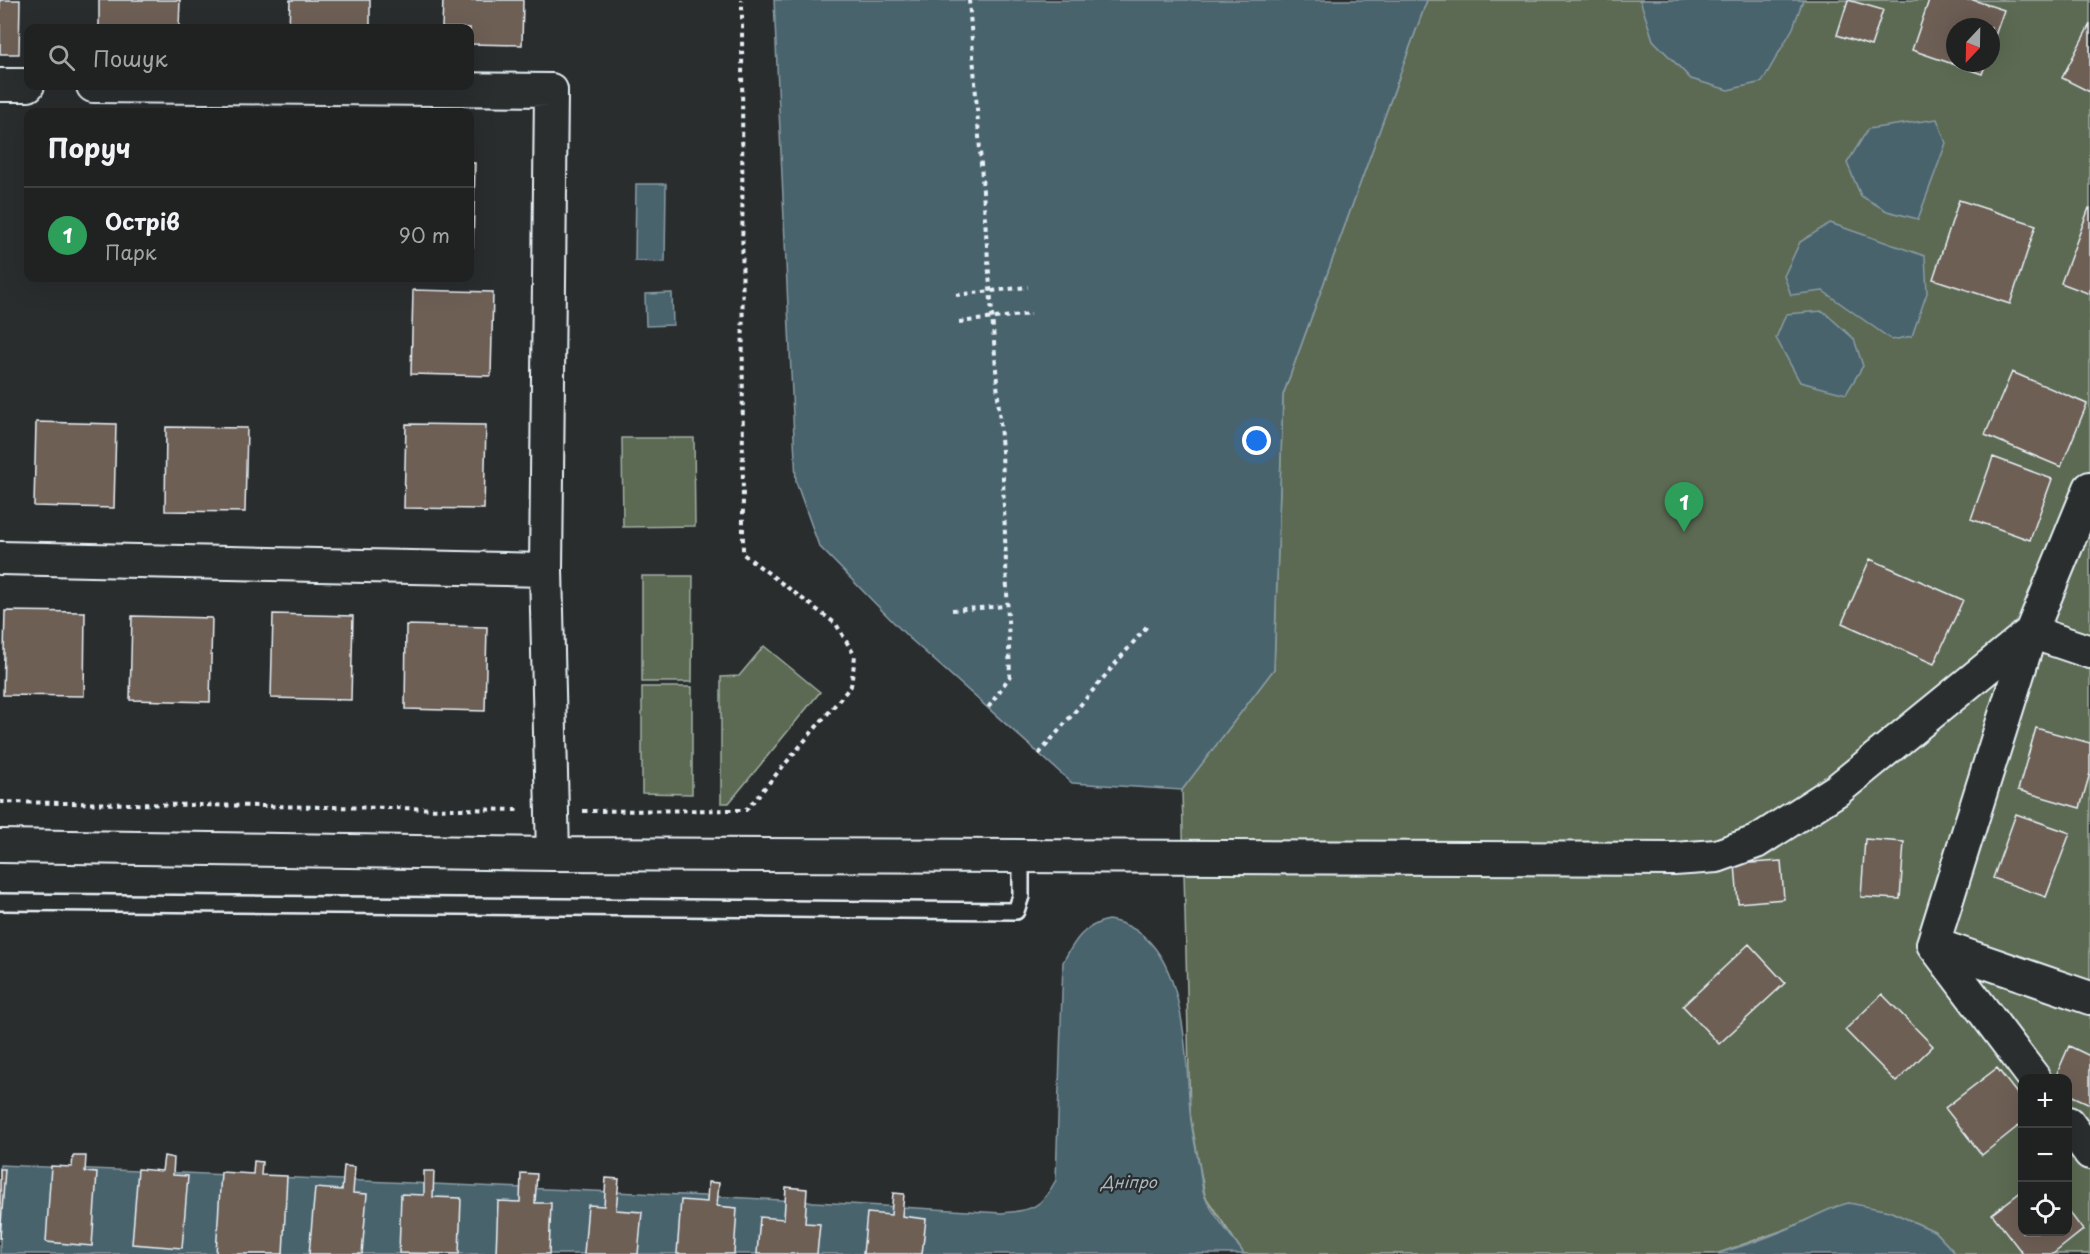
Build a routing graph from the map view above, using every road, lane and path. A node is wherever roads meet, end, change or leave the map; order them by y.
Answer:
1 (742, 0) edge
2 (969, 0) edge
3 (0, 84) edge
4 (24, 85) edge
5 (474, 89) edge
6 (1028, 286) dead end
7 (990, 291) junction
8 (956, 295) dead end
9 (1031, 314) dead end
10 (992, 319) junction
11 (959, 322) dead end
12 (2090, 488) edge
13 (0, 558) edge
14 (546, 570) junction
15 (1006, 606) junction
16 (952, 610) dead end
17 (1148, 625) dead end
18 (2031, 632) junction
19 (2090, 652) edge
20 (988, 708) dead end
21 (1039, 754) dead end
22 (0, 802) edge
23 (551, 811) junction
24 (0, 846) edge
25 (553, 854) junction
26 (1021, 856) junction
27 (0, 902) edge
28 (1933, 944) junction
29 (2090, 998) edge
30 (2031, 1074) edge
31 (2071, 1128) edge
32 (2090, 1153) edge

1 - 23 path
2 - 7 path
3 - 4 street
5 - 14 street
6 - 7 path
7 - 8 path
7 - 10 path
9 - 10 path
10 - 11 path
10 - 15 path
12 - 18 street
13 - 14 street
14 - 23 street
15 - 16 path
15 - 20 path
17 - 21 path
18 - 19 street
18 - 26 street
18 - 28 street
22 - 23 path
23 - 25 street
24 - 25 street
25 - 26 street
26 - 27 lane
28 - 29 street
28 - 30 street
31 - 32 street

